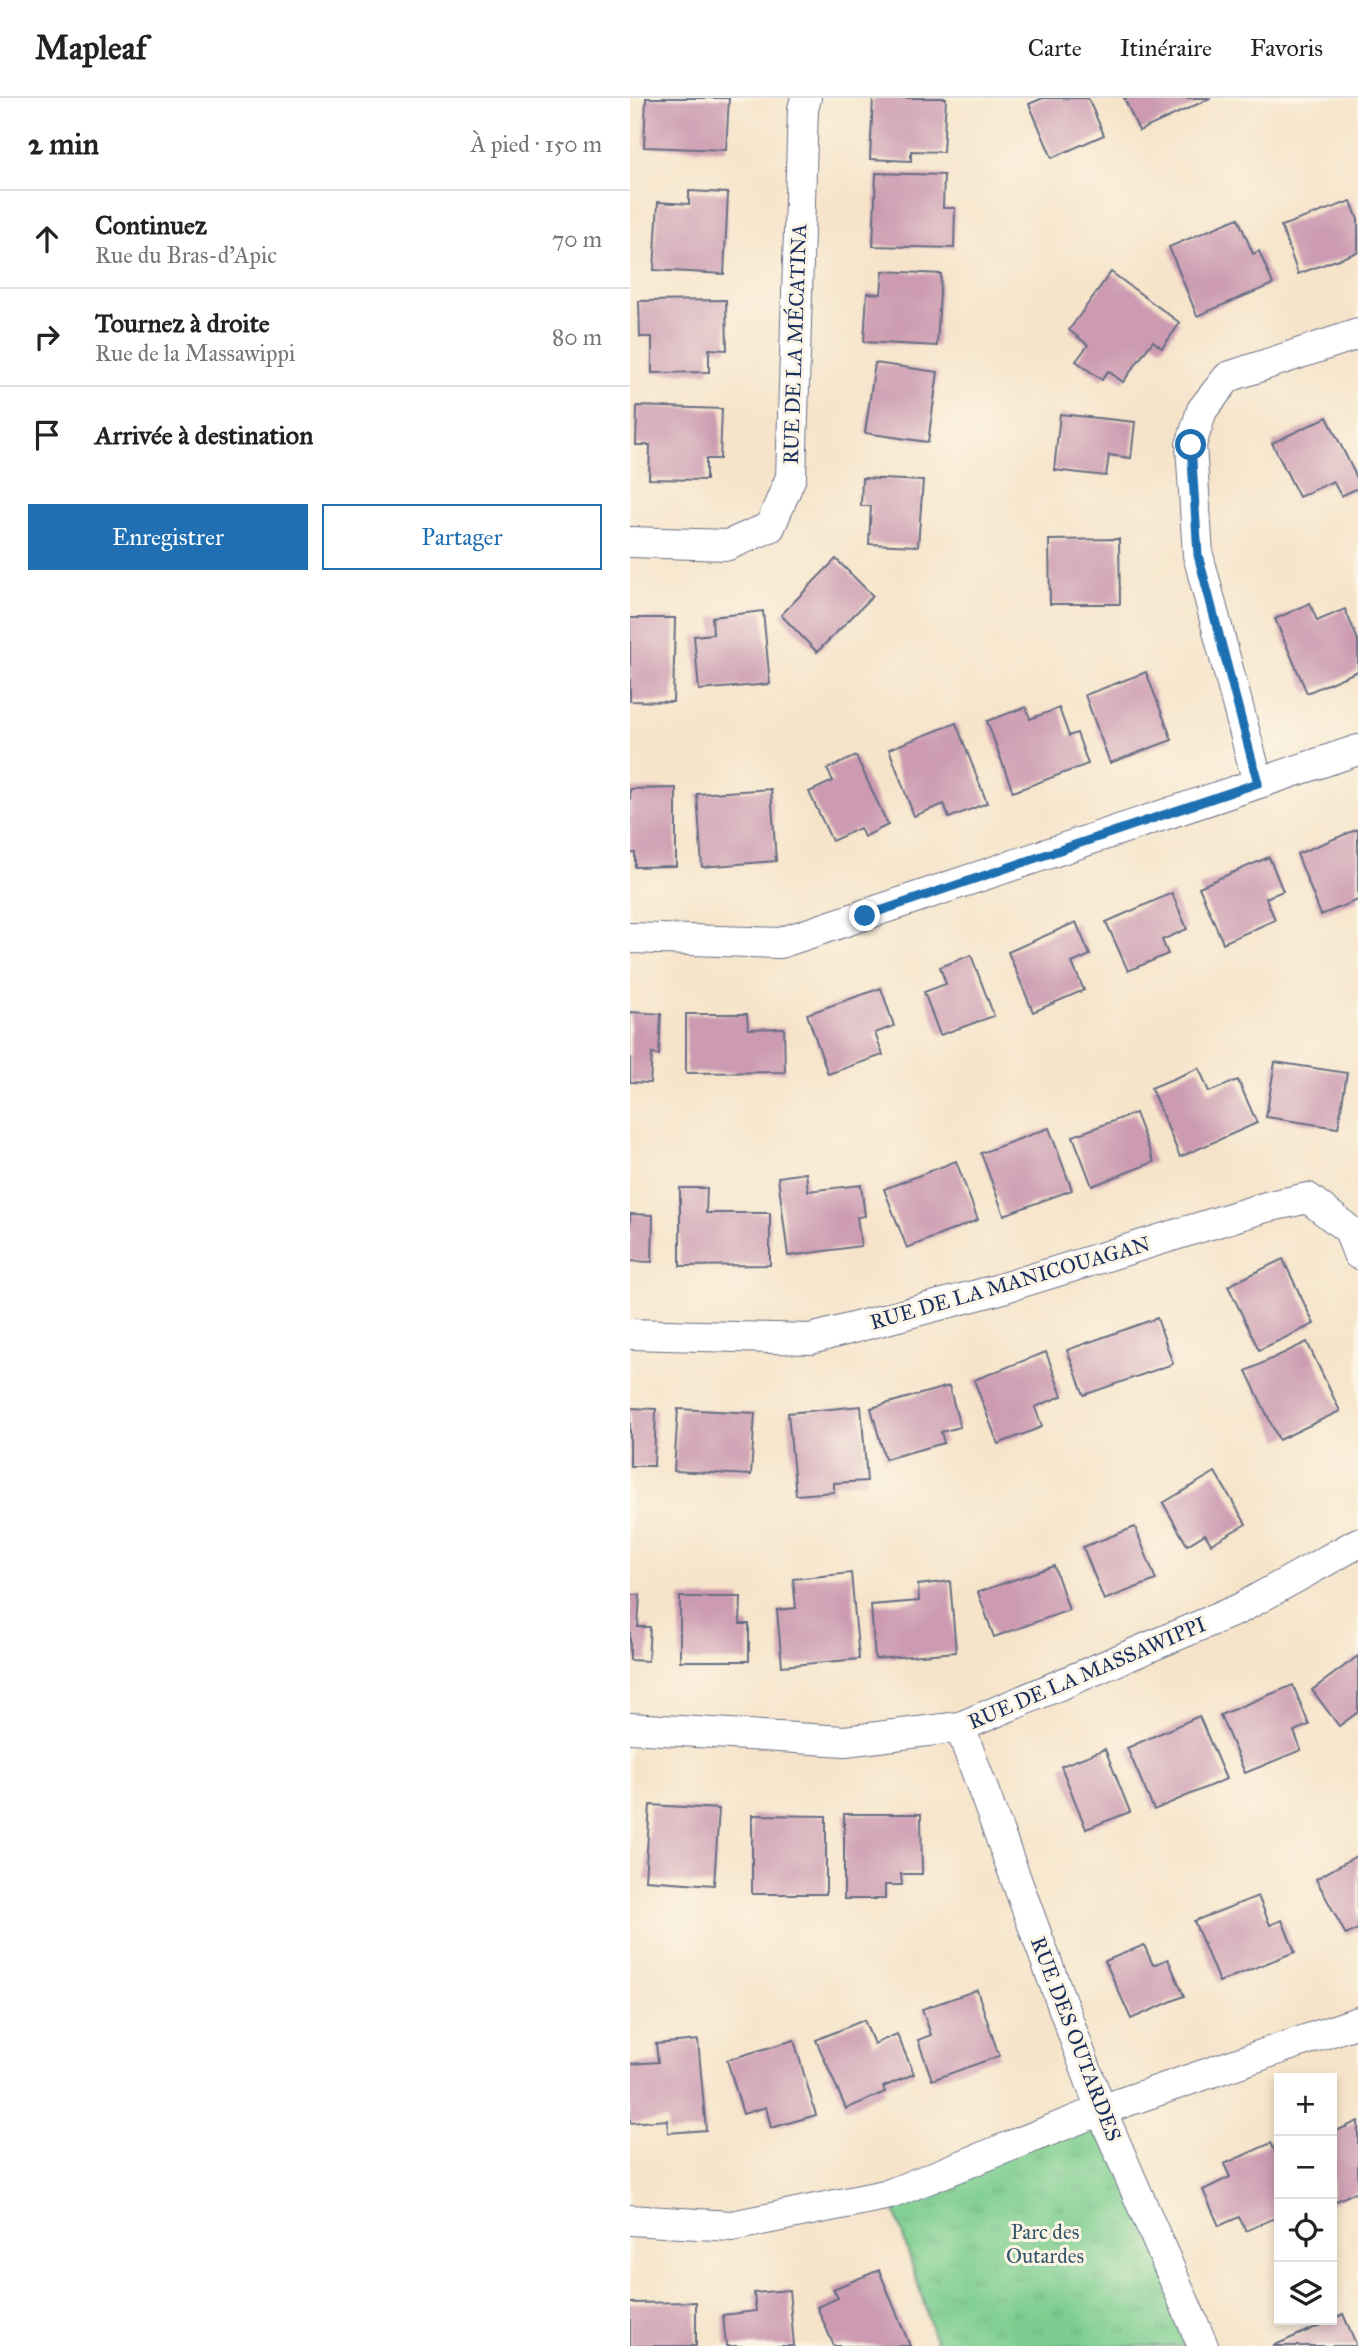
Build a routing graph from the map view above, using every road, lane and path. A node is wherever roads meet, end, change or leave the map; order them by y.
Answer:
1 (806, 98) edge
2 (1358, 334) edge
3 (630, 542) edge
4 (1358, 750) edge
5 (1258, 783) junction
6 (630, 938) edge
7 (1358, 1254) edge
8 (630, 1334) edge
9 (1358, 1543) edge
10 (960, 1727) junction
11 (630, 1728) edge
12 (1358, 2022) edge
13 (1101, 2110) junction
14 (630, 2220) edge
15 (1203, 2346) edge

1 - 3 street, RUE DE LA MÉCATINA
2 - 5 street
4 - 5 street
5 - 6 street
7 - 8 street, RUE DE LA MANICOUAGAN
9 - 10 street, RUE DE LA MASSAWIPPI
10 - 11 street, RUE DE LA MASSAWIPPI
10 - 13 street, RUE DES OUTARDES
12 - 13 street
13 - 14 street
13 - 15 street, RUE DES OUTARDES

